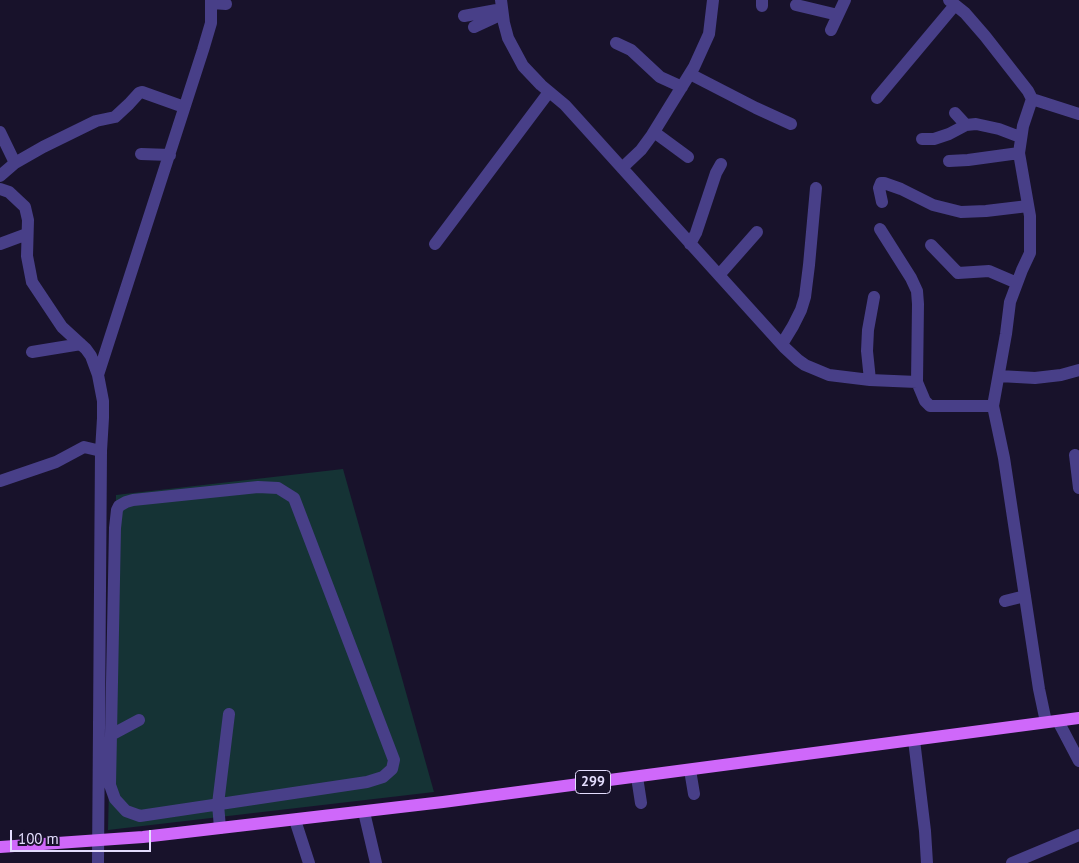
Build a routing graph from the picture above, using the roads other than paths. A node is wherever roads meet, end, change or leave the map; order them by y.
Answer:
1 (713, 0) edge
2 (845, 0) edge
3 (211, 2) edge
4 (952, 2) edge
5 (226, 4) dead end
6 (796, 5) dead end
7 (502, 8) edge
8 (838, 14) junction
9 (464, 16) dead end
10 (474, 27) dead end
11 (831, 30) dead end
12 (616, 43) dead end
13 (690, 74) junction
14 (682, 87) junction
15 (549, 92) junction
16 (878, 98) dead end
17 (1032, 99) junction
18 (184, 107) junction
19 (954, 113) dead end
20 (1079, 114) edge
21 (791, 124) dead end
22 (966, 125) junction
23 (0, 132) edge
24 (654, 132) junction
25 (1020, 137) junction
26 (922, 139) dead end
27 (1019, 153) junction
28 (141, 154) dead end
29 (170, 155) junction
30 (688, 157) dead end
31 (949, 161) dead end
32 (15, 163) junction
33 (721, 164) dead end
34 (622, 168) junction
35 (0, 176) edge
36 (816, 188) dead end
37 (3, 193) edge
38 (882, 202) dead end
39 (1028, 206) junction
40 (880, 229) dead end
41 (756, 232) dead end
42 (27, 234) junction
43 (0, 244) edge
44 (435, 244) dead end
45 (690, 244) junction
46 (931, 245) dead end
47 (719, 275) junction
48 (1017, 283) junction
49 (874, 297) dead end
50 (81, 344) junction
51 (782, 344) junction
52 (32, 352) dead end
53 (1079, 370) edge
54 (98, 375) junction
55 (999, 376) junction
56 (870, 380) junction
57 (916, 382) junction
58 (993, 406) junction
59 (101, 450) junction
60 (1075, 456) dead end
61 (0, 481) edge
62 (1079, 488) edge
63 (1025, 596) junction
64 (1005, 601) dead end
65 (228, 714) dead end
66 (1079, 718) edge
67 (139, 720) dead end
68 (1052, 721) junction
69 (111, 735) junction
70 (914, 740) junction
71 (1079, 761) edge
72 (690, 770) junction
73 (637, 776) junction
74 (694, 794) dead end
75 (641, 803) dead end
76 (218, 804) junction
77 (364, 812) junction
78 (295, 820) junction
79 (220, 828) junction
80 (1079, 835) edge
81 (102, 840) junction
82 (0, 847) edge
83 (98, 863) edge
84 (105, 863) edge
85 (309, 863) edge
86 (376, 863) edge
87 (928, 863) edge
88 (1012, 863) edge

1 - 13 street
2 - 8 street
3 - 5 street
3 - 18 street
4 - 16 street
4 - 17 street
6 - 8 street
7 - 9 street
7 - 10 street
7 - 15 street
8 - 11 street
12 - 14 street
13 - 14 street
13 - 21 street
14 - 24 street
15 - 34 street
15 - 44 street
17 - 20 street
17 - 25 street
18 - 29 street
18 - 32 street
19 - 22 street
22 - 25 street
22 - 26 street
23 - 32 street
24 - 30 street
24 - 34 street
25 - 27 street
27 - 31 street
27 - 39 street
28 - 29 street
29 - 54 street
32 - 35 street
33 - 45 street
34 - 45 street
36 - 51 street
37 - 42 street
38 - 39 street
39 - 48 street
40 - 57 street
41 - 47 street
42 - 43 street
42 - 50 street
45 - 47 street
46 - 48 street
47 - 51 street
48 - 55 street
49 - 56 street
50 - 52 street
50 - 54 street
51 - 56 street
53 - 55 street
54 - 59 street
55 - 58 street
56 - 57 street
57 - 58 street
58 - 63 street
59 - 61 street
59 - 81 street
60 - 62 street
63 - 64 street
63 - 68 street
65 - 76 street
66 - 68 main road, 299
67 - 69 street
68 - 70 main road, 299
68 - 71 street
69 - 76 street
69 - 76 street
70 - 72 main road, 299
70 - 87 street
72 - 73 main road, 299
72 - 74 street
73 - 75 street
73 - 77 main road, 299
76 - 79 street
77 - 78 main road, 299
77 - 86 street
78 - 79 main road, 299
78 - 85 street
79 - 81 main road, 299
80 - 88 street
81 - 82 main road, 299
81 - 83 street
81 - 84 street

